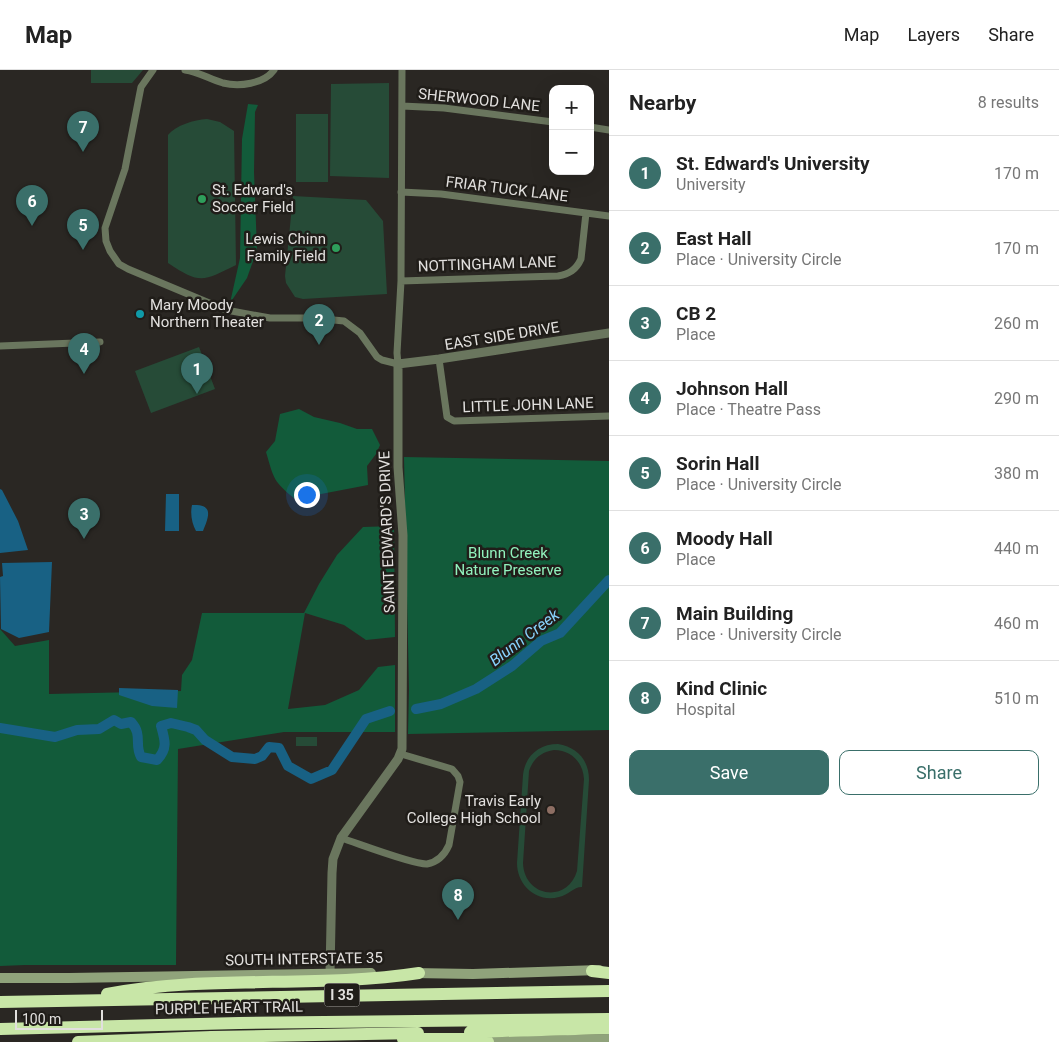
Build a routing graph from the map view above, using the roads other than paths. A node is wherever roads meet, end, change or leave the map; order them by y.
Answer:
1 (152, 70) edge
2 (185, 70) edge
3 (274, 70) edge
4 (402, 70) edge
5 (402, 106) junction
6 (549, 121) edge
7 (594, 128) edge
8 (609, 130) edge
9 (401, 192) junction
10 (586, 212) junction
11 (609, 216) edge
12 (401, 281) junction
13 (609, 333) edge
14 (100, 342) dead end
15 (0, 346) edge
16 (439, 359) junction
17 (398, 364) junction
18 (609, 416) edge
19 (401, 754) junction
20 (341, 838) junction
21 (592, 971) joint
22 (609, 972) edge
23 (330, 973) junction
24 (419, 973) junction
25 (0, 978) edge
26 (609, 991) edge
27 (74, 1000) junction
28 (0, 1002) edge
29 (609, 1018) edge
30 (239, 1023) junction
31 (609, 1028) edge
32 (0, 1029) edge
33 (609, 1039) edge
34 (78, 1042) edge
35 (487, 1042) edge

1 - 17 street
2 - 3 street
4 - 5 street, SAINT EDWARD'S DRIVE
5 - 6 street, SHERWOOD LANE
5 - 9 street, SAINT EDWARD'S DRIVE
7 - 8 street
9 - 10 street, FRIAR TUCK LANE
9 - 12 street, SAINT EDWARD'S DRIVE
10 - 11 street, FRIAR TUCK LANE
10 - 12 street, NOTTINGHAM LANE
12 - 17 street, SAINT EDWARD'S DRIVE
13 - 16 street, EAST SIDE DRIVE
14 - 15 street
16 - 17 street, EAST SIDE DRIVE
16 - 18 street, LITTLE JOHN LANE
17 - 19 street, SAINT EDWARD'S DRIVE
19 - 20 street
19 - 20 street
20 - 23 street
21 - 22 highway
21 - 24 main road, SOUTH INTERSTATE 35
23 - 24 main road, SOUTH INTERSTATE 35
23 - 25 main road, SOUTH INTERSTATE 35
24 - 27 highway
26 - 27 highway, PURPLE HEART TRAIL / I 35
27 - 28 highway, PURPLE HEART TRAIL / I 35
29 - 30 highway, PURPLE HEART TRAIL / I 35
30 - 32 highway, PURPLE HEART TRAIL / I 35
30 - 35 highway
31 - 34 highway, bridge
33 - 35 main road

